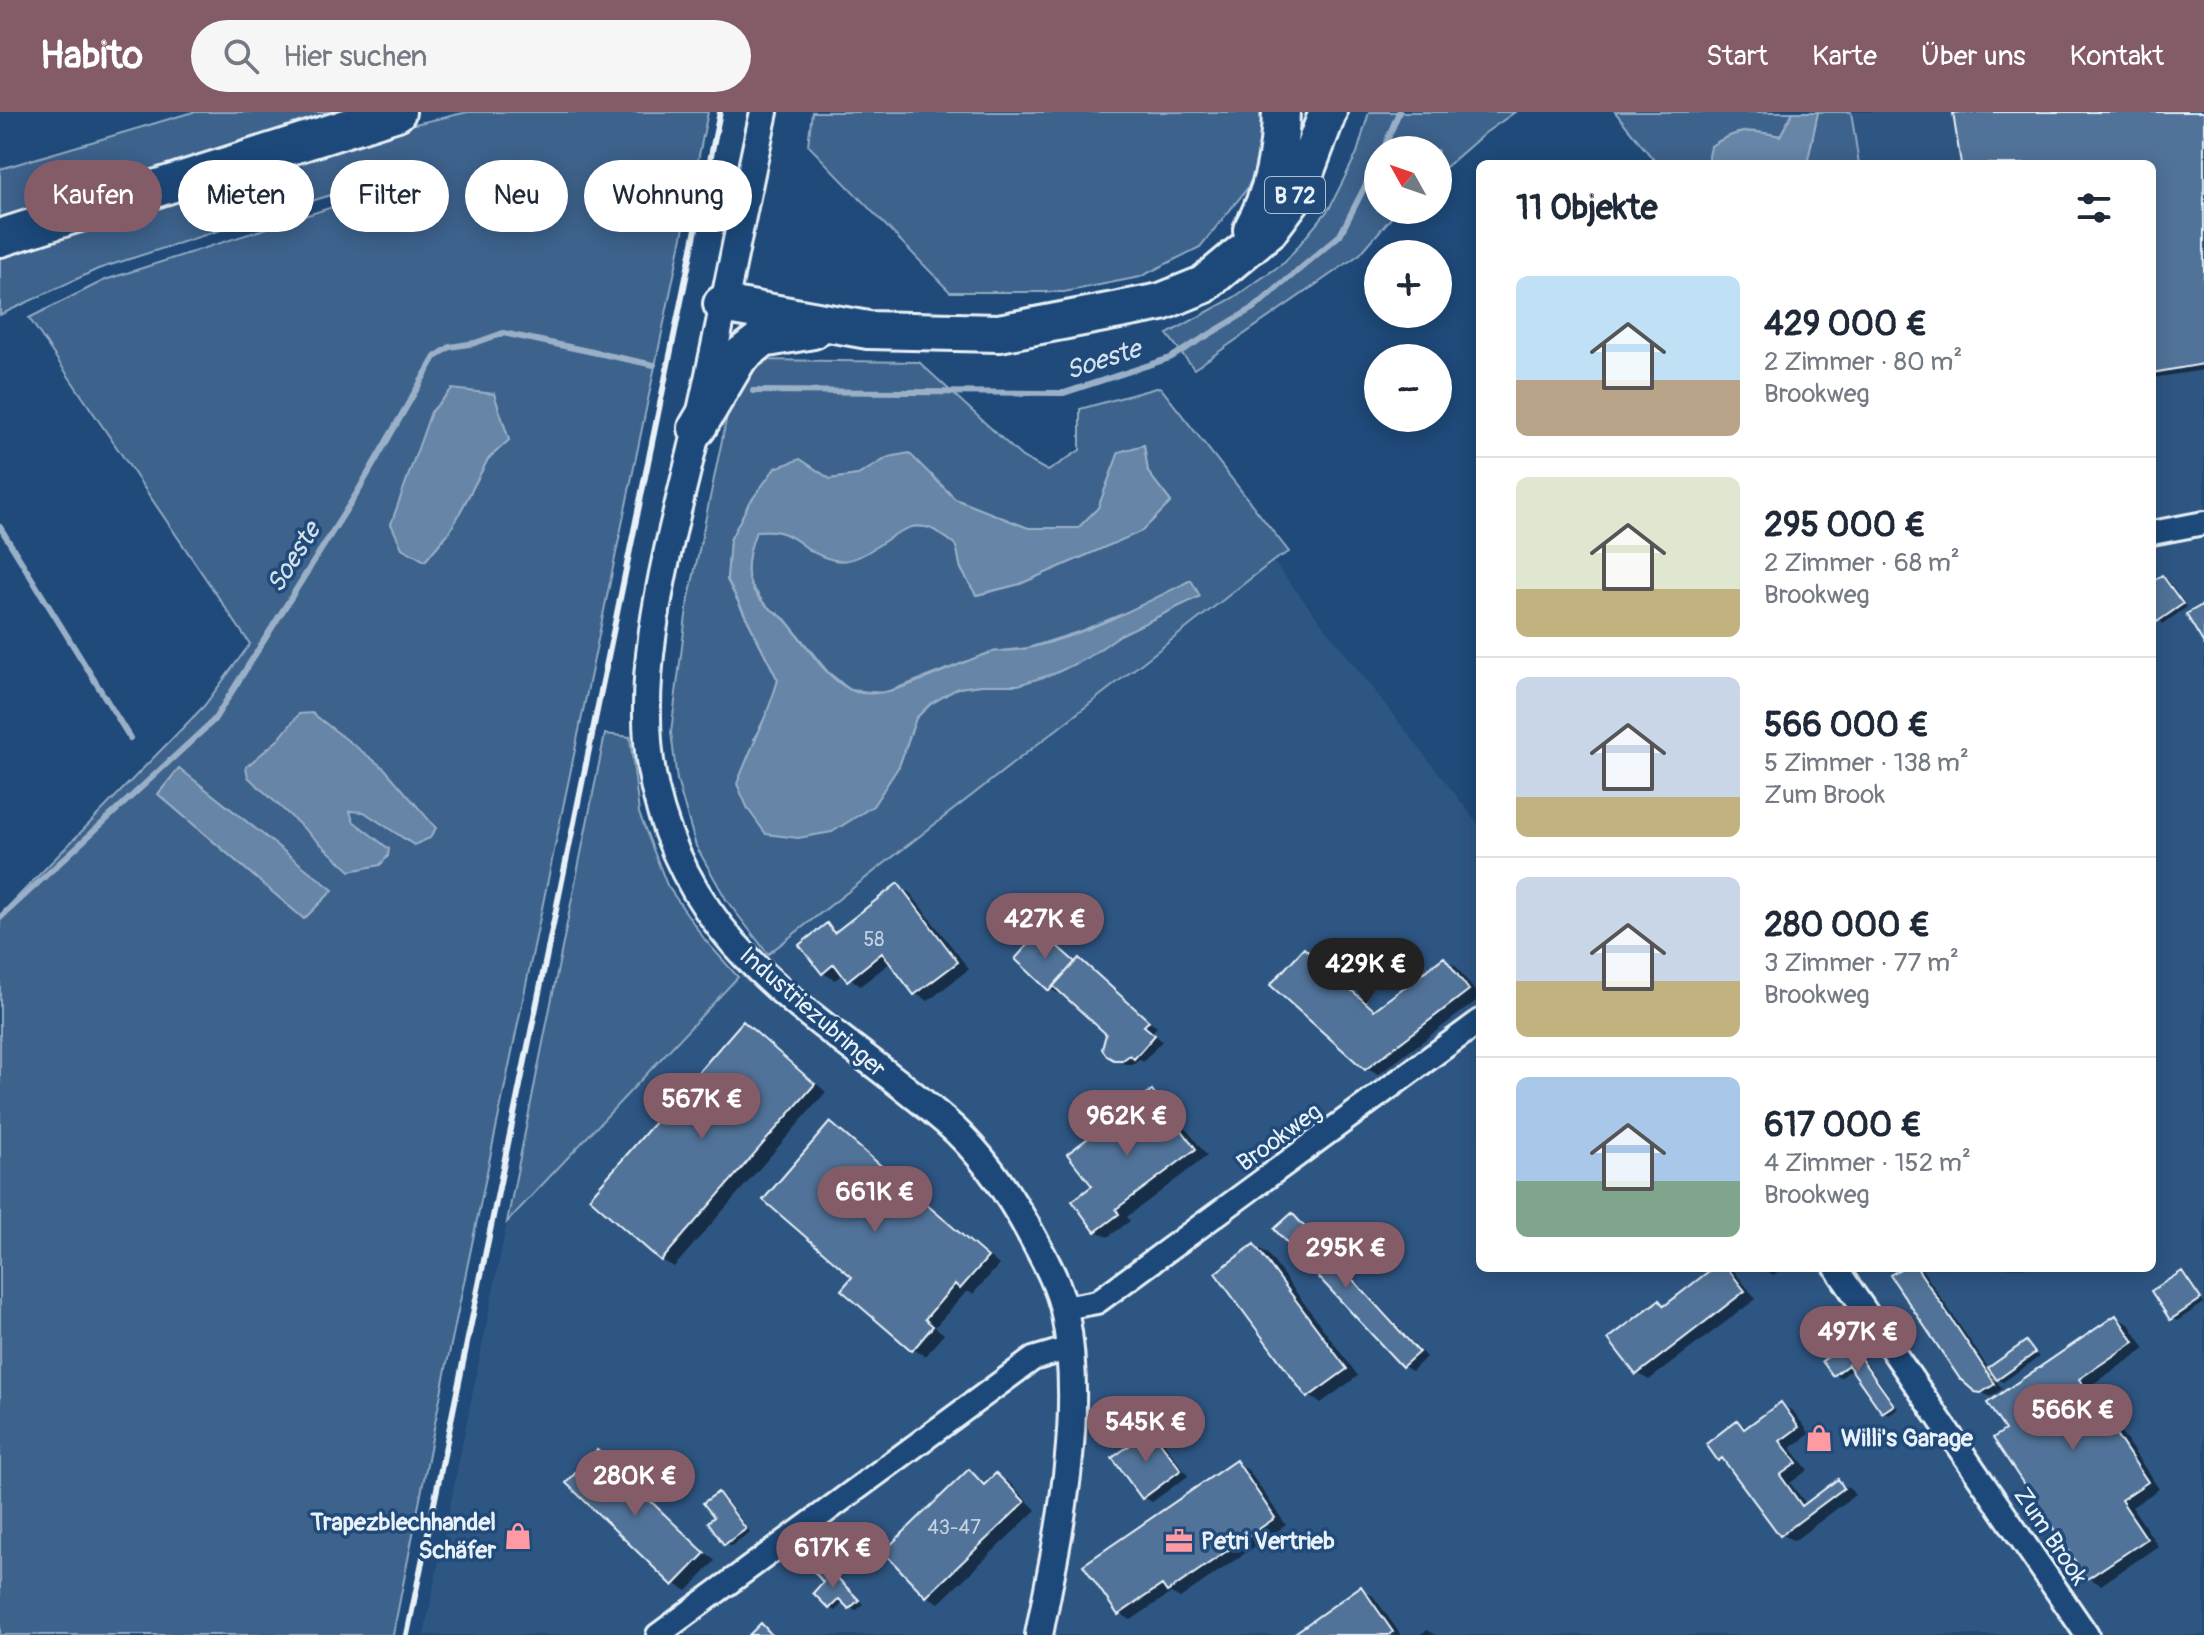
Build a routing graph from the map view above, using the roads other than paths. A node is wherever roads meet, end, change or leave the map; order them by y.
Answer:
1 (397, 112) edge
2 (764, 112) edge
3 (1281, 112) edge
4 (1328, 112) edge
5 (0, 238) edge
6 (1234, 258) junction
7 (722, 304) junction
8 (839, 326) junction
9 (697, 428) junction
10 (2204, 523) edge
11 (2156, 532) edge
12 (1476, 1024) edge
13 (1839, 1272) edge
14 (1064, 1308) junction
15 (1070, 1348) junction
16 (658, 1635) edge
17 (1039, 1635) edge
18 (2087, 1635) edge

1 - 5 highway
2 - 7 street, Industriezubringer
3 - 6 highway
4 - 6 highway, B 72
6 - 8 highway
7 - 8 highway
7 - 9 street, Industriezubringer
8 - 9 highway
9 - 14 street, Industriezubringer
10 - 11 street
12 - 14 street, Brookweg
13 - 18 street, Zum Brook
14 - 15 street, Industriezubringer
15 - 16 street
15 - 17 street, Industriezubringer

